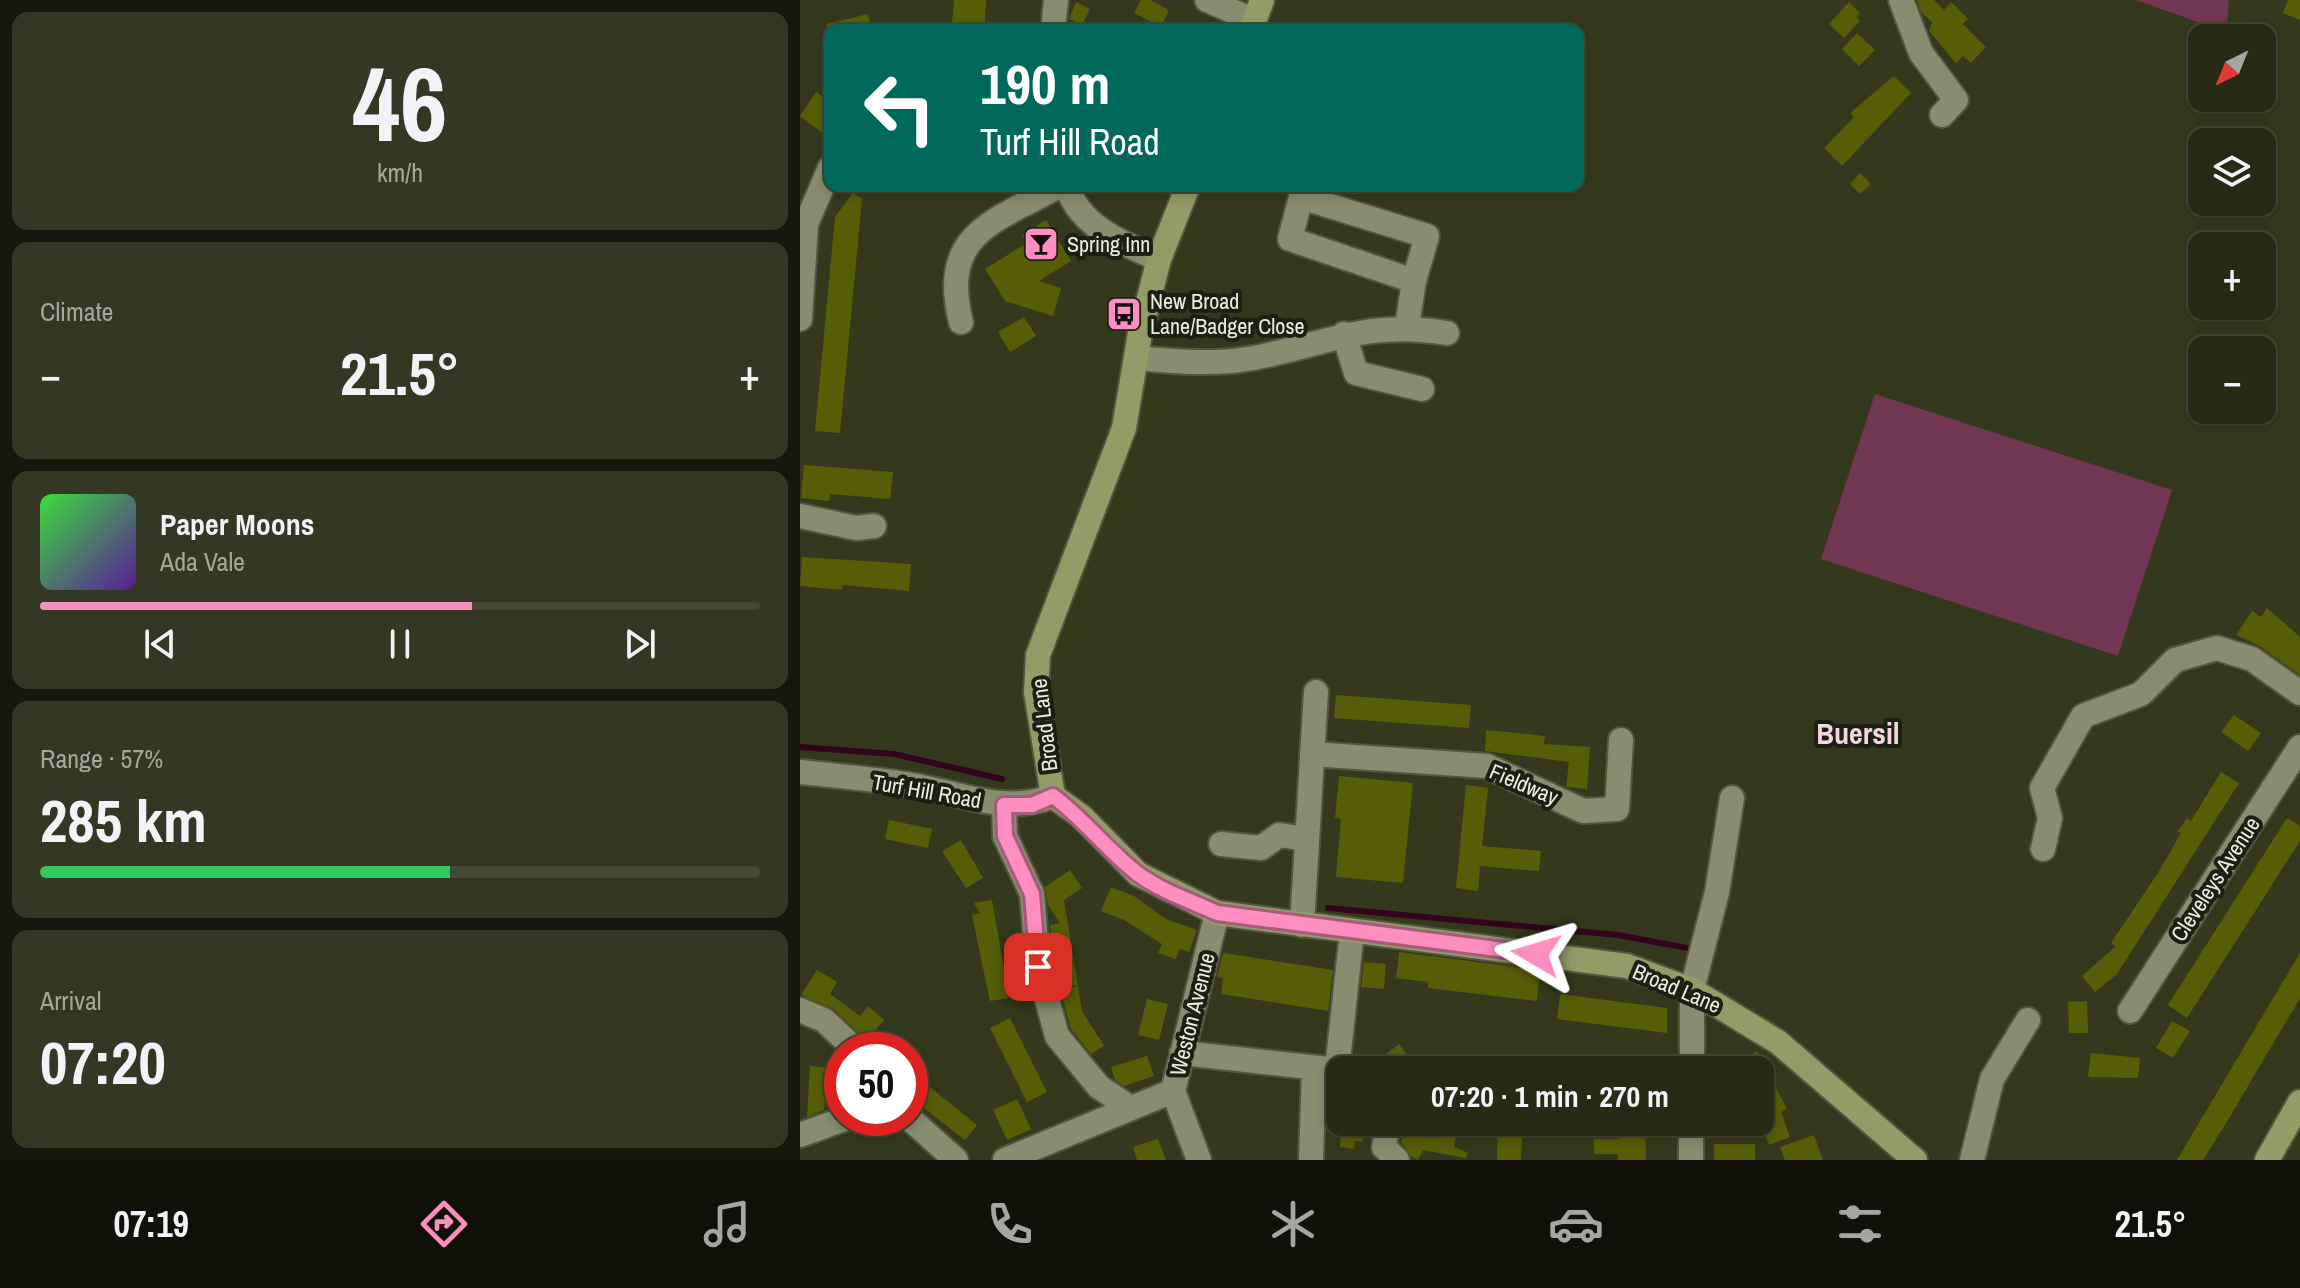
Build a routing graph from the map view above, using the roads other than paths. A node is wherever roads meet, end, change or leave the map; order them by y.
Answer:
1 (1056, 0) edge
2 (1901, 0) edge
3 (1210, 1) edge
4 (1256, 17) edge
5 (1054, 24) edge
6 (1942, 115) dead end
7 (824, 182) edge
8 (1049, 192) edge
9 (1069, 192) edge
10 (1186, 192) edge
11 (1159, 259) junction
12 (1414, 281) junction
13 (800, 319) edge
14 (961, 322) dead end
15 (1407, 326) junction
16 (1447, 333) dead end
17 (1344, 334) junction
18 (1136, 358) junction
19 (1422, 389) dead end
20 (800, 516) edge
21 (874, 526) dead end
22 (1316, 692) dead end
23 (2300, 693) edge
24 (1621, 740) dead end
25 (2300, 747) edge
26 (1312, 754) junction
27 (800, 772) edge
28 (1053, 796) junction
29 (1732, 798) dead end
30 (1004, 805) junction
31 (1306, 839) junction
32 (1221, 844) dead end
33 (2043, 849) dead end
34 (1217, 913) junction
35 (1302, 925) junction
36 (1352, 931) junction
37 (1692, 990) junction
38 (800, 1010) edge
39 (2130, 1011) dead end
40 (2028, 1020) dead end
41 (837, 1032) edge
42 (1182, 1053) junction
43 (1692, 1056) edge
44 (1314, 1068) junction
45 (1173, 1091) junction
46 (2300, 1102) edge
47 (1131, 1108) junction
48 (824, 1126) edge
49 (800, 1135) edge
50 (928, 1135) edge
51 (1386, 1136) edge
52 (1691, 1136) edge
53 (956, 1160) edge
54 (1005, 1160) edge
55 (1199, 1160) edge
56 (1311, 1160) edge
57 (1397, 1160) edge
58 (1691, 1160) edge
59 (1915, 1160) edge
60 (1972, 1160) edge
61 (2267, 1160) edge

1 - 5 street
2 - 6 street
3 - 4 street
7 - 13 street
8 - 14 street
9 - 11 street
10 - 11 main road, Broad Lane
11 - 18 main road, Broad Lane
12 - 12 street
12 - 15 street
15 - 16 street
15 - 17 street
17 - 18 street
17 - 19 street
18 - 28 main road, Broad Lane
20 - 21 street
22 - 26 street
23 - 33 street
24 - 26 street, Fieldway
25 - 39 street, Cleveleys Avenue
26 - 31 street
27 - 30 street, Turf Hill Road
28 - 30 street, Turf Hill Road
28 - 34 main road, Broad Lane
29 - 37 street
30 - 47 street
31 - 32 street
31 - 35 street
34 - 35 main road, Broad Lane
34 - 42 street, Weston Avenue
35 - 36 main road, Broad Lane
36 - 37 main road, Broad Lane
36 - 44 street
37 - 43 street
37 - 59 main road, Broad Lane
38 - 41 street
40 - 60 street
42 - 44 street
42 - 45 street, Weston Avenue
44 - 56 street
45 - 47 street
45 - 55 street, Weston Avenue
46 - 61 main road
47 - 54 street
48 - 49 street
50 - 53 street
51 - 57 street
52 - 58 street

